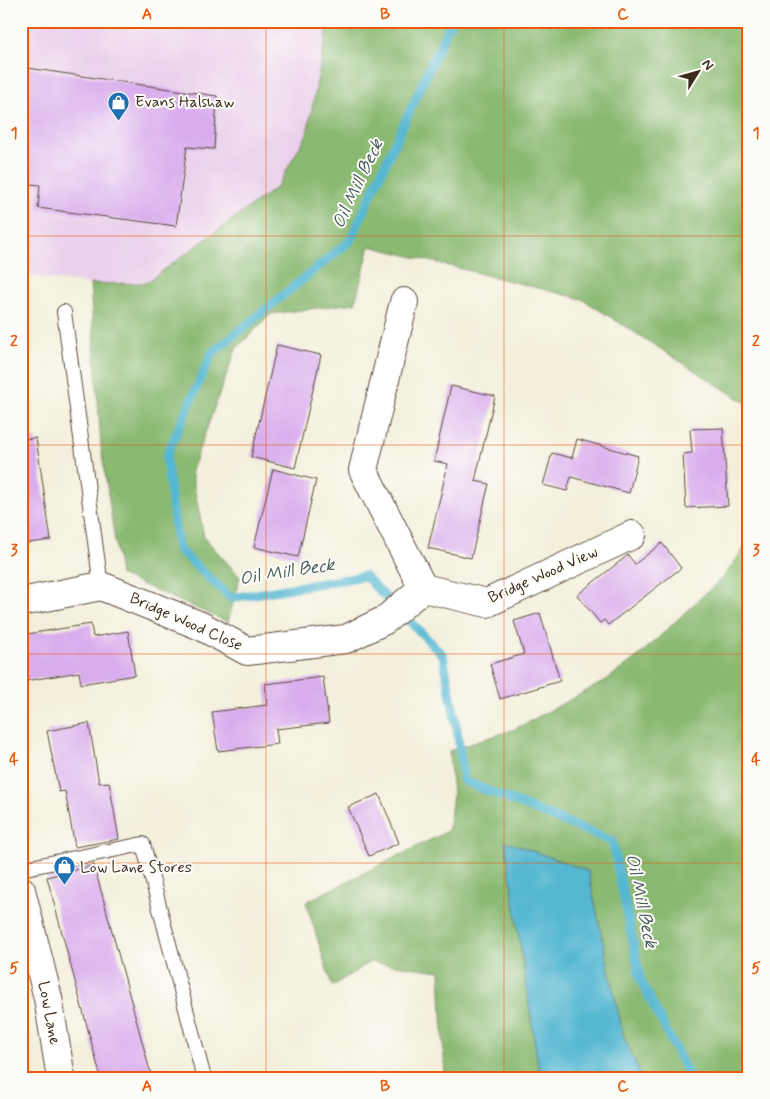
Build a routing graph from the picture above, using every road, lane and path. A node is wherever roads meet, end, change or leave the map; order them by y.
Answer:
1 (404, 302) dead end
2 (64, 312) dead end
3 (632, 535) dead end
4 (101, 586) junction
5 (423, 588) junction
6 (21, 602) edge
7 (21, 869) edge
8 (21, 890) edge
9 (61, 1078) edge
10 (204, 1078) edge

1 - 5 street
2 - 4 lane
3 - 5 street, Bridge Wood View
4 - 5 street, Bridge Wood Close
4 - 6 street
7 - 10 lane
8 - 9 street, Low Lane

